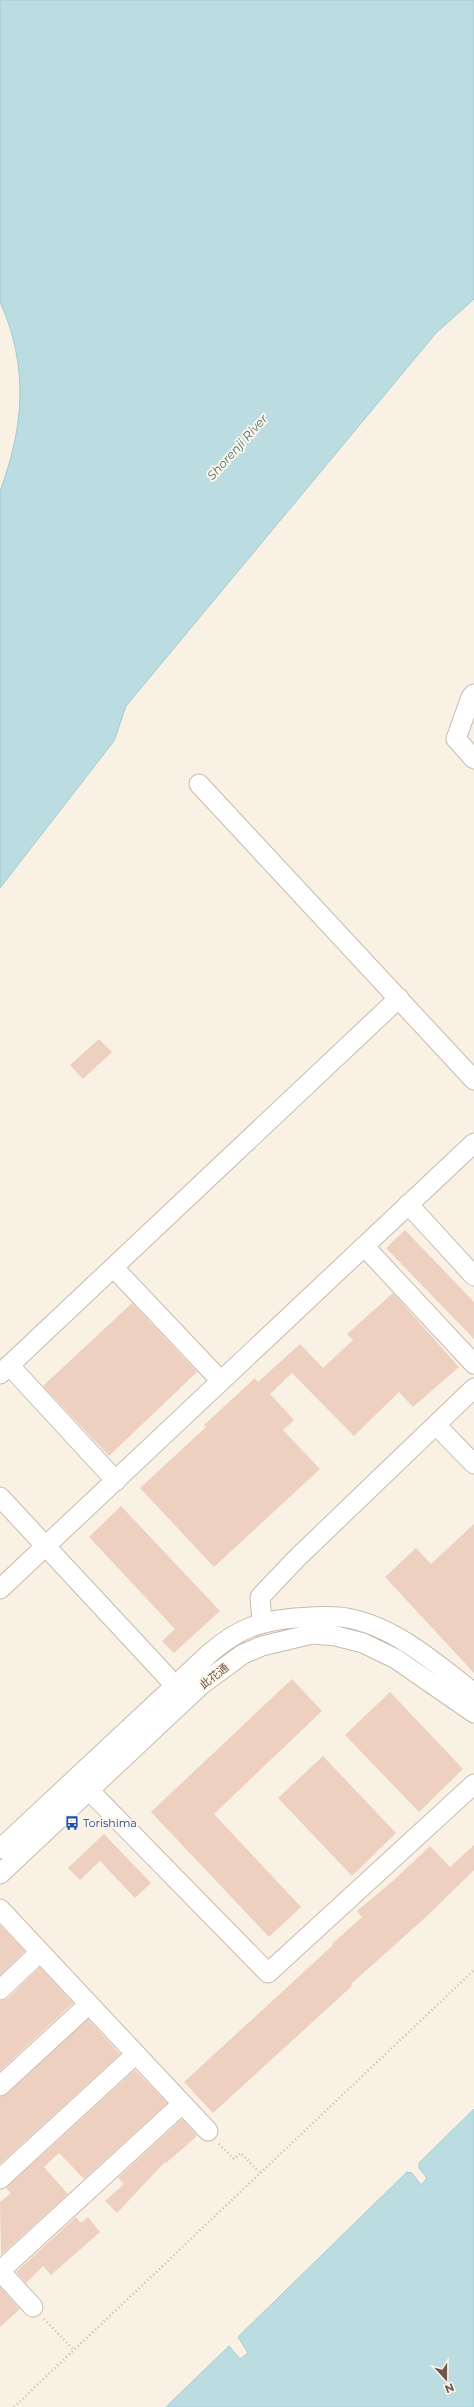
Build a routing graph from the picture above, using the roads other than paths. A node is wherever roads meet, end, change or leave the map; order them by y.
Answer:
1 (474, 694) edge
2 (474, 759) edge
3 (199, 784) dead end
4 (398, 998) junction
5 (474, 1080) edge
6 (474, 1143) edge
7 (408, 1204) junction
8 (364, 1246) junction
9 (114, 1268) junction
10 (474, 1276) edge
11 (474, 1364) edge
12 (5, 1370) edge
13 (221, 1381) junction
14 (474, 1388) edge
15 (436, 1425) junction
16 (474, 1464) edge
17 (116, 1481) junction
18 (0, 1497) edge
19 (46, 1546) junction
20 (0, 1589) edge
21 (262, 1622) junction
22 (181, 1692) junction
23 (474, 1693) edge
24 (474, 1713) edge
25 (83, 1784) junction
26 (474, 1784) edge
27 (0, 1849) edge
28 (0, 1874) edge
29 (0, 1909) edge
30 (40, 1952) junction
31 (0, 1990) edge
32 (89, 2004) junction
33 (136, 2054) junction
34 (0, 2086) edge
35 (182, 2104) junction
36 (208, 2131) road end
37 (0, 2179) edge
38 (0, 2271) edge
39 (33, 2308) road end

1 - 2 street
3 - 4 street
4 - 5 street
4 - 9 street
6 - 7 street
7 - 8 street
7 - 10 street
8 - 11 street
8 - 13 street
9 - 12 street
9 - 13 street
12 - 17 street
13 - 17 street
14 - 15 street
15 - 16 street
15 - 21 street
17 - 19 street
18 - 19 street
19 - 20 street
19 - 22 street
21 - 22 street, 此花通
21 - 23 street, 此花通
22 - 24 street, 此花通
22 - 25 street, 此花通
22 - 25 street, 此花通
25 - 26 street
25 - 27 street, 此花通
25 - 28 street, 此花通
29 - 30 street
30 - 31 street
30 - 32 street
32 - 33 street
32 - 34 street
33 - 35 street
33 - 37 street
35 - 36 street
35 - 38 street
38 - 39 street

